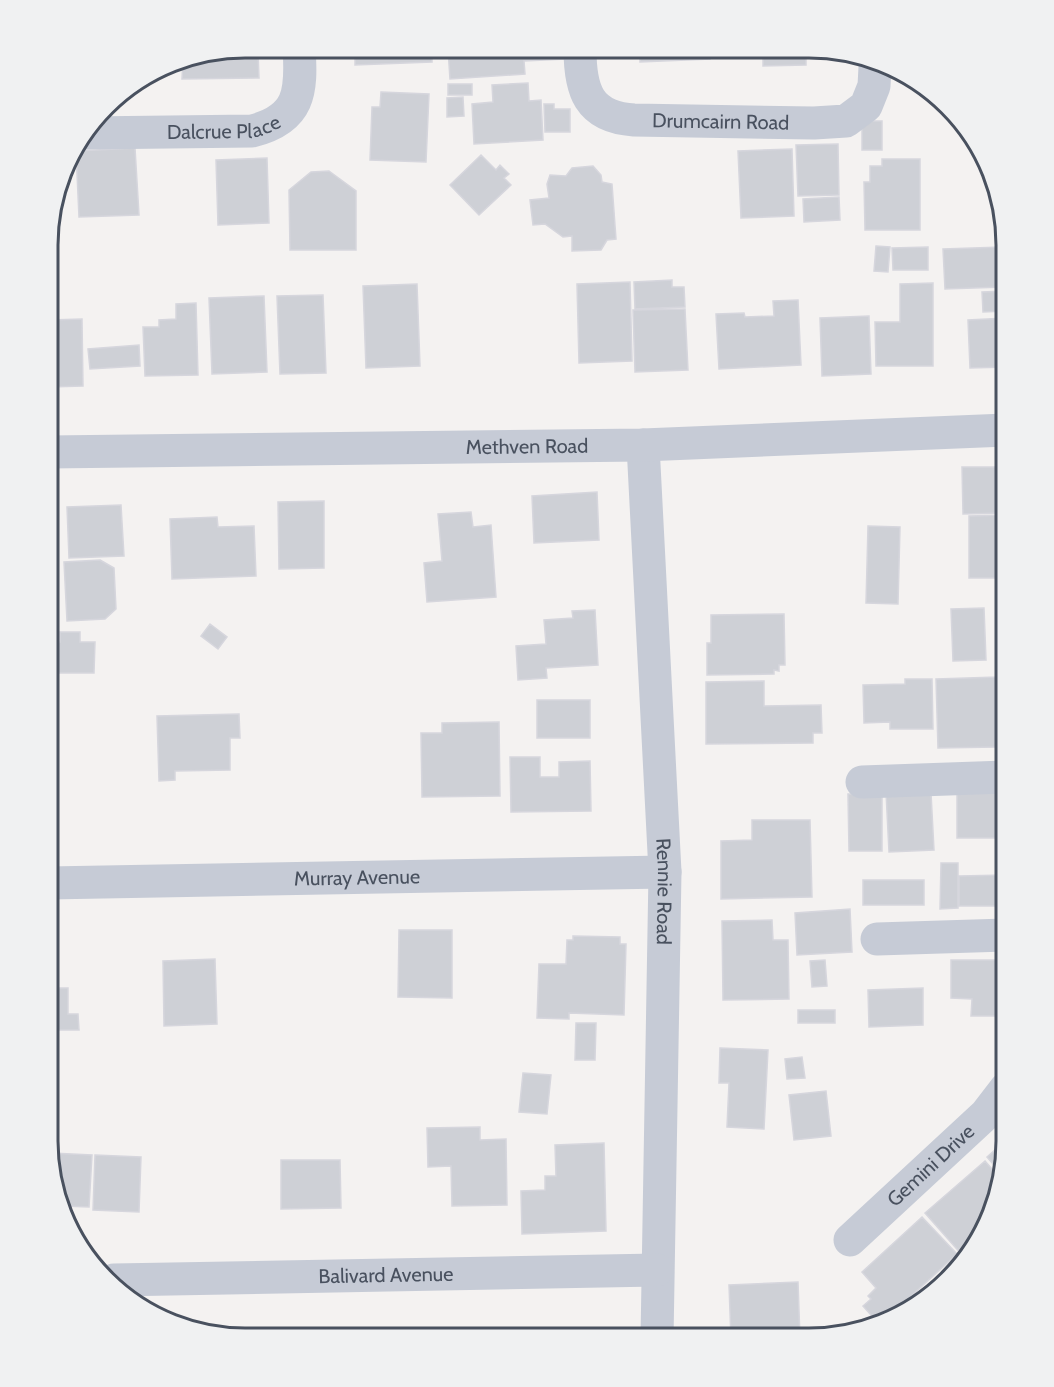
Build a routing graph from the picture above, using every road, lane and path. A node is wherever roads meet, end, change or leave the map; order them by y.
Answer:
1 (299, 58) edge
2 (580, 58) edge
3 (875, 71) edge
4 (96, 133) edge
5 (996, 430) edge
6 (643, 445) junction
7 (58, 452) edge
8 (995, 777) edge
9 (862, 782) dead end
10 (665, 872) junction
11 (58, 883) edge
12 (995, 935) edge
13 (877, 939) dead end
14 (995, 1103) edge
15 (850, 1240) dead end
16 (657, 1270) junction
17 (120, 1280) edge
18 (657, 1328) edge

1 - 4 street, Dalcrue Place
2 - 3 street, Drumcairn Road
5 - 6 street, Methven Road
6 - 7 street, Methven Road
6 - 10 street, Rennie Road
8 - 9 street
10 - 11 street, Murray Avenue
10 - 16 street, Rennie Road
12 - 13 street
14 - 15 street, Gemini Drive
16 - 17 street, Balivard Avenue
16 - 18 street, Rennie Road

